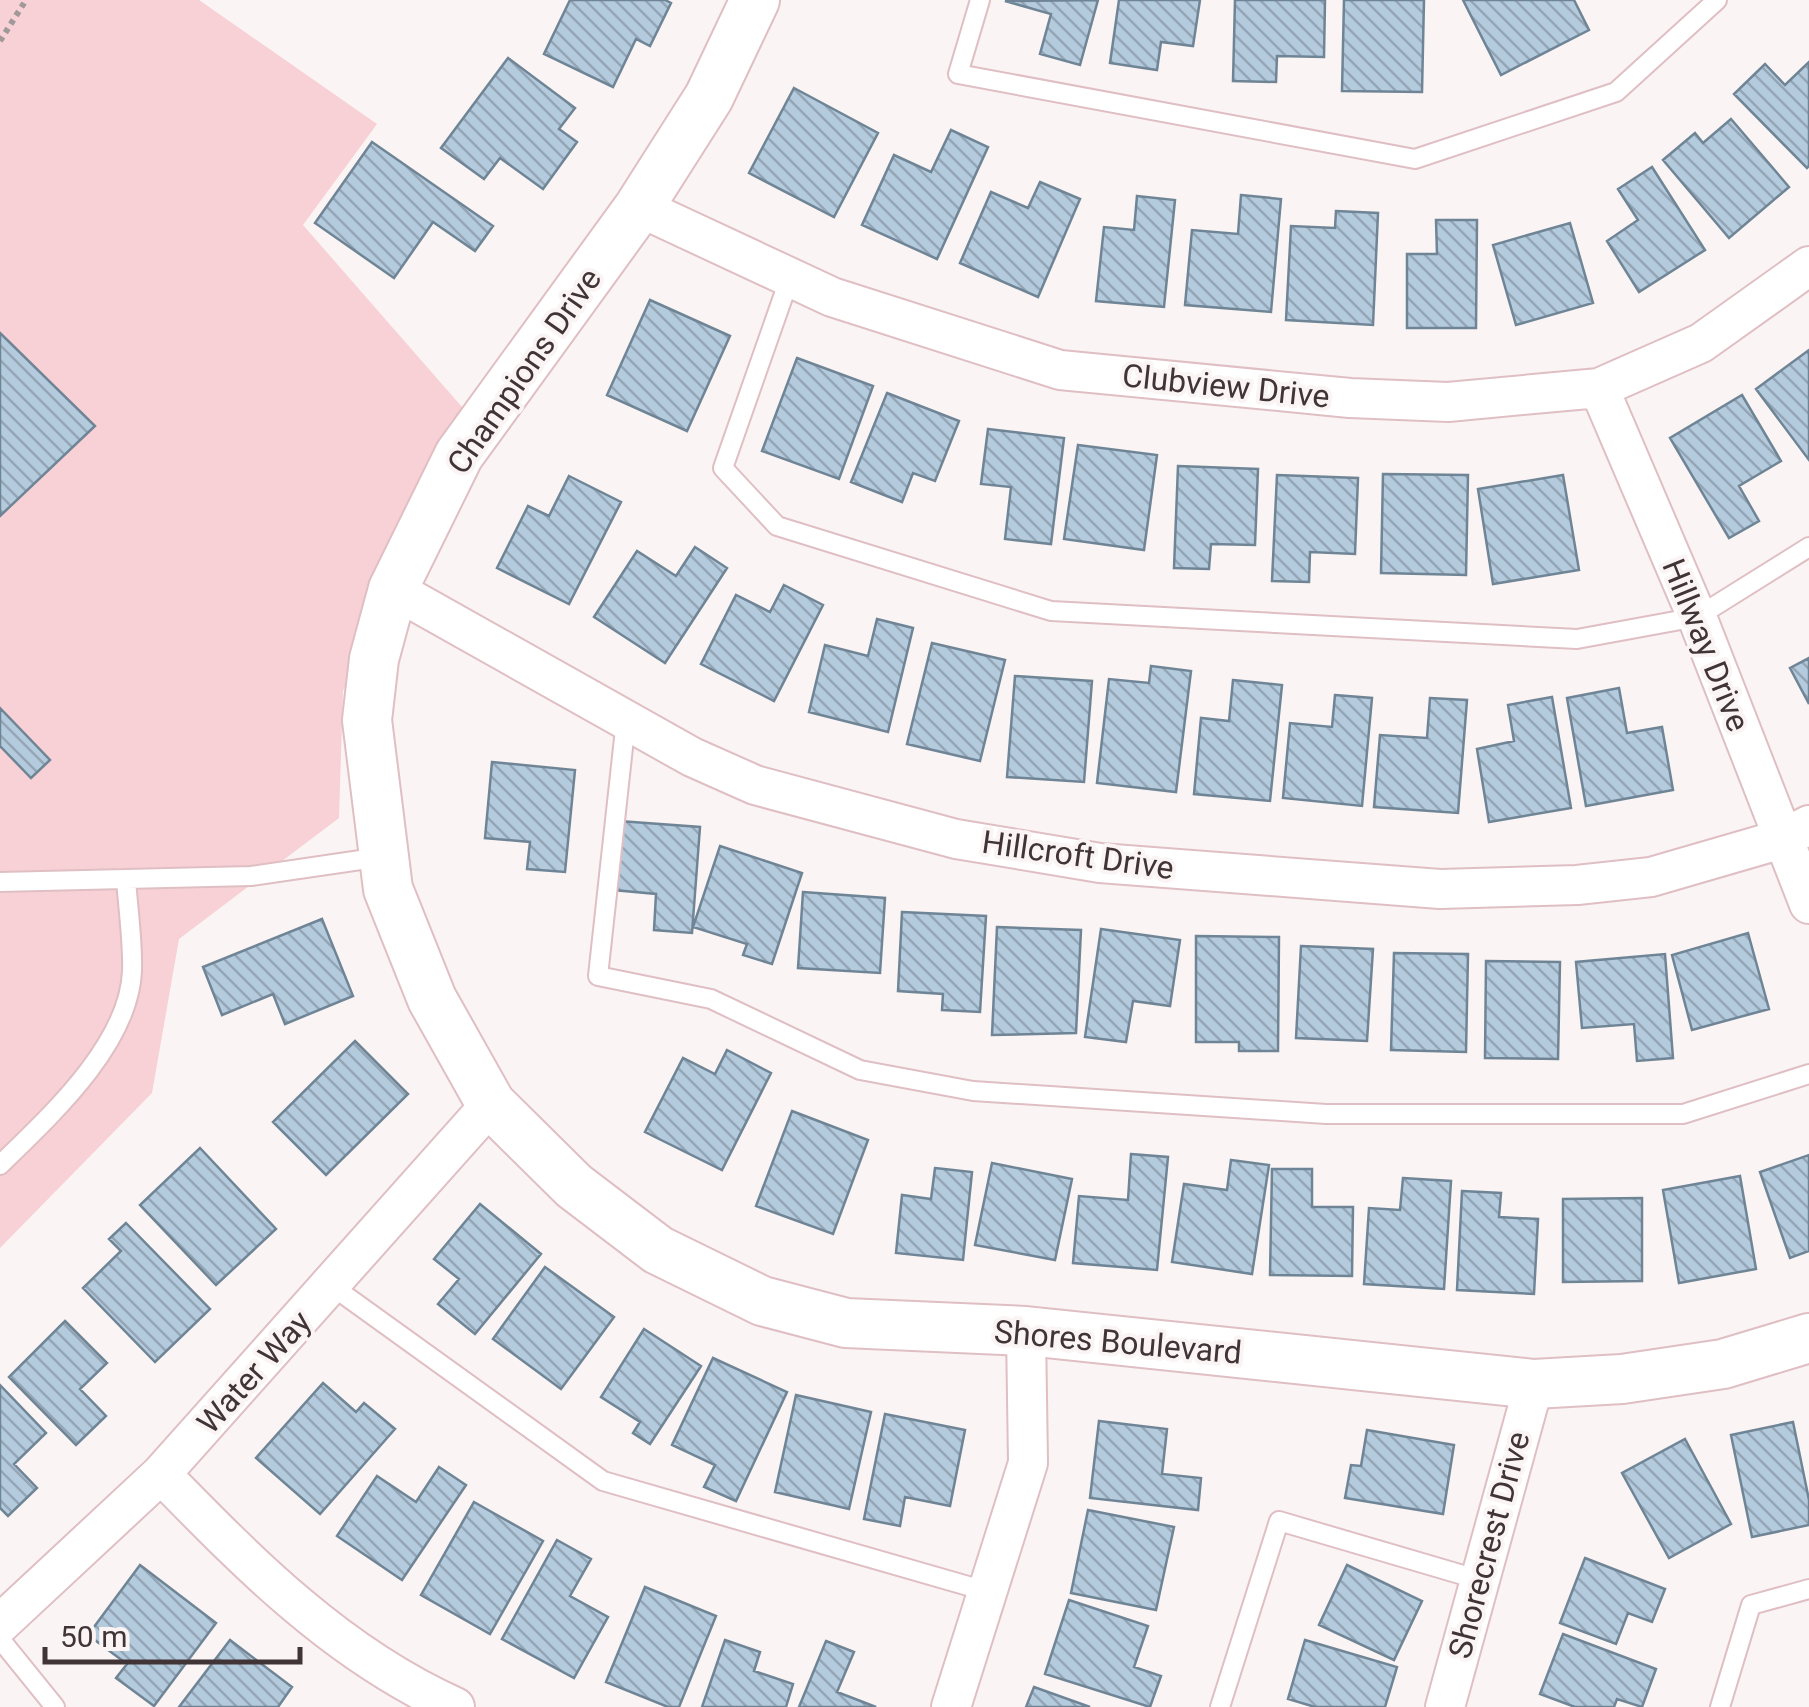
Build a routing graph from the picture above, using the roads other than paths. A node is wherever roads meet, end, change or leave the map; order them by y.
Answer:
1 (755, 0) edge
2 (980, 0) edge
3 (1717, 0) edge
4 (639, 206) junction
5 (1809, 266) edge
6 (790, 277) junction
7 (1600, 388) junction
8 (1809, 547) edge
9 (393, 590) junction
10 (1697, 617) junction
11 (626, 720) junction
12 (1796, 832) edge
13 (381, 857) junction
14 (126, 879) junction
15 (0, 882) edge
16 (1809, 904) edge
17 (1809, 1074) edge
18 (491, 1104) junction
19 (0, 1165) edge
20 (332, 1286) junction
21 (1026, 1332) junction
22 (1809, 1338) edge
23 (1534, 1384) junction
24 (161, 1474) junction
25 (1480, 1580) junction
26 (1809, 1589) edge
27 (988, 1592) junction
28 (0, 1624) edge
29 (0, 1639) edge
30 (55, 1707) edge
31 (455, 1707) edge
32 (951, 1707) edge
33 (1220, 1707) edge
34 (1445, 1707) edge
35 (1720, 1707) edge

1 - 4 street, Champions Drive
2 - 3 lane
4 - 6 street, Clubview Drive
4 - 9 street, Champions Drive
5 - 7 street, Clubview Drive
6 - 7 street, Clubview Drive
6 - 10 lane
7 - 10 street, Hillway Drive
8 - 10 lane
9 - 11 street, Hillcroft Drive
9 - 13 street, Champions Drive
10 - 12 street, Hillway Drive
11 - 12 street, Hillcroft Drive
11 - 17 lane
12 - 16 street, Hillway Drive
13 - 14 lane
13 - 18 street, Champions Drive
14 - 15 lane
14 - 19 lane
18 - 20 street, Water Way
18 - 21 street, Shores Boulevard
20 - 24 street, Water Way
20 - 27 lane
21 - 23 street, Shores Boulevard
21 - 27 street
22 - 23 street, Shores Boulevard
23 - 25 street, Shorecrest Drive
24 - 28 street, Water Way
24 - 31 street
25 - 33 lane
25 - 34 street, Shorecrest Drive
26 - 35 lane
27 - 32 street
29 - 30 lane

